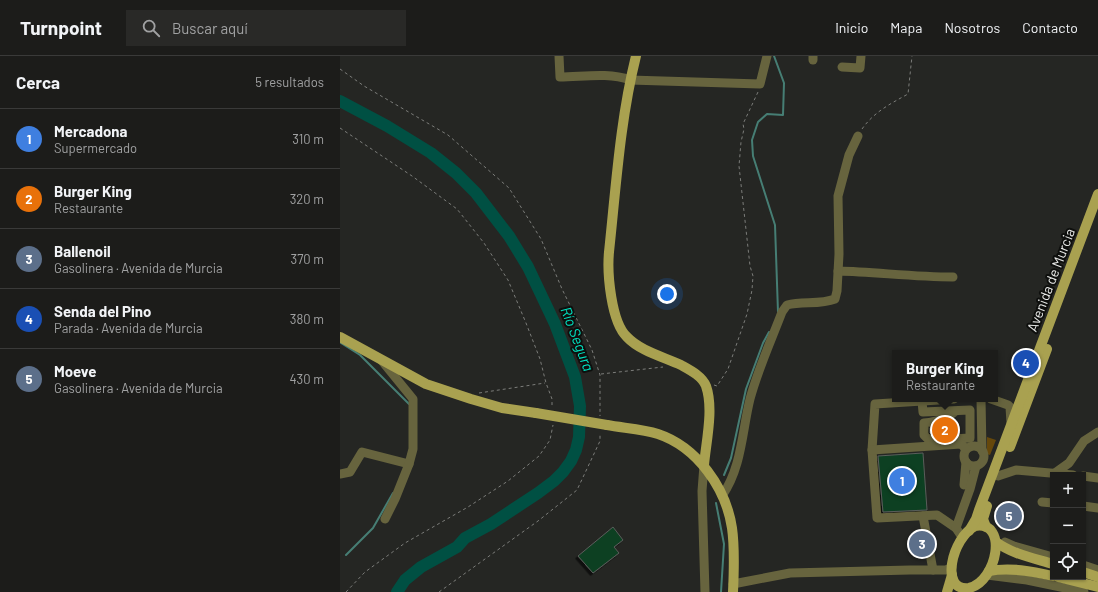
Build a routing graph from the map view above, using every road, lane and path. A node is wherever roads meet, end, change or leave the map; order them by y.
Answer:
1 (559, 56) edge
2 (636, 56) edge
3 (767, 56) edge
4 (861, 56) edge
5 (912, 56) edge
6 (842, 67) dead end
7 (340, 69) edge
8 (630, 80) junction
9 (760, 84) junction
10 (340, 128) edge
11 (858, 136) joint
12 (1098, 194) edge
13 (1098, 214) edge
14 (838, 272) junction
15 (953, 277) dead end
16 (340, 337) edge
17 (1044, 348) junction
18 (382, 361) junction
19 (676, 363) junction
20 (600, 374) junction
21 (1033, 376) junction
22 (546, 383) junction
23 (705, 385) junction
24 (480, 392) dead end
25 (998, 401) edge
26 (906, 402) edge
27 (922, 402) edge
28 (981, 402) edge
29 (956, 411) junction
30 (552, 412) dead end
31 (981, 415) junction
32 (970, 416) junction
33 (553, 419) dead end
34 (604, 422) junction
35 (1011, 425) junction
36 (1098, 432) edge
37 (600, 434) dead end
38 (966, 449) junction
39 (872, 450) junction
40 (982, 452) junction
41 (966, 462) junction
42 (409, 464) junction
43 (704, 465) junction
44 (976, 466) junction
45 (1056, 472) edge
46 (1050, 473) edge
47 (340, 474) edge
48 (998, 476) junction
49 (1086, 476) edge
50 (1098, 478) edge
51 (964, 485) dead end
52 (722, 496) junction
53 (1042, 502) dead end
54 (1050, 503) edge
55 (1086, 506) edge
56 (1098, 508) edge
57 (923, 516) junction
58 (384, 519) dead end
59 (986, 527) junction
60 (956, 528) junction
61 (966, 534) junction
62 (995, 540) junction
63 (1050, 556) edge
64 (1050, 563) edge
65 (1086, 566) edge
66 (933, 570) junction
67 (1098, 570) edge
68 (952, 571) junction
69 (988, 573) junction
70 (1086, 573) edge
71 (1050, 575) edge
72 (1098, 577) edge
73 (1070, 580) edge
74 (1098, 587) edge
75 (733, 588) edge
76 (964, 590) edge
77 (346, 592) edge
78 (439, 592) edge
79 (705, 592) edge
80 (947, 592) edge
81 (1084, 592) edge

1 - 8 street
2 - 8 main road
3 - 9 street
4 - 6 street
5 - 11 path
7 - 20 path
8 - 9 street
8 - 19 main road
9 - 23 path
10 - 22 path
11 - 14 street
12 - 17 main road, Avenida de Murcia
13 - 17 main road, Avenida de Murcia
14 - 15 street
14 - 52 street
16 - 18 main road
17 - 21 main road, Avenida de Murcia
18 - 34 main road, bridge
18 - 42 street
19 - 20 path
19 - 23 main road
20 - 34 path
21 - 35 main road, Avenida de Murcia
21 - 48 main road, Avenida de Murcia
22 - 24 path
22 - 30 path
23 - 43 main road
25 - 35 street
26 - 39 street
27 - 29 street
28 - 31 street
29 - 32 street
29 - 32 street
31 - 32 street
31 - 40 street
33 - 77 path
34 - 43 main road
35 - 61 main road, Avenida de Murcia
36 - 45 street
37 - 78 path
38 - 39 street
38 - 40 street
38 - 41 street
39 - 57 street
40 - 44 street
41 - 44 street
41 - 51 street
42 - 47 street
42 - 58 street
43 - 52 main road
43 - 79 street
44 - 60 street
46 - 48 street
48 - 59 main road, Avenida de Murcia
49 - 50 street
52 - 75 main road
53 - 54 street
55 - 56 street
57 - 60 street
57 - 66 street
59 - 61 main road
59 - 62 main road
60 - 61 street
61 - 68 main road
62 - 63 street
62 - 64 main road
62 - 69 main road
65 - 67 street
66 - 68 street
66 - 75 street
68 - 76 main road
68 - 80 main road
69 - 71 main road
69 - 76 main road
69 - 81 street
70 - 72 main road
73 - 74 main road

